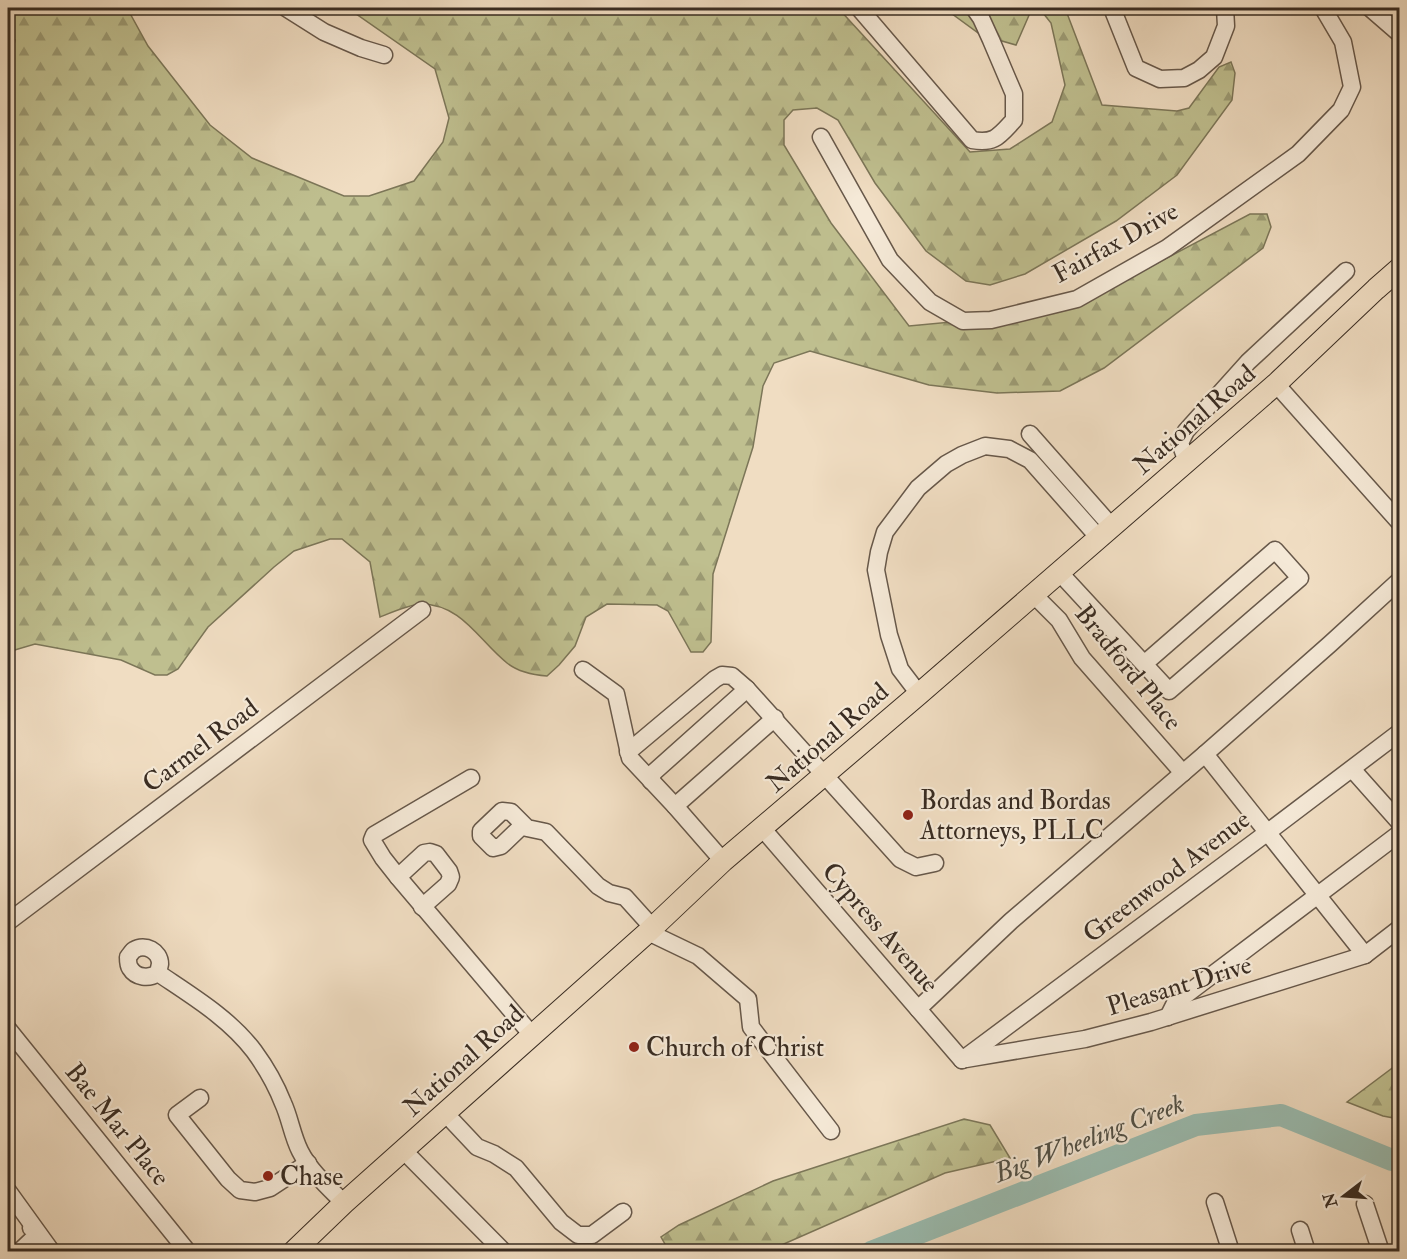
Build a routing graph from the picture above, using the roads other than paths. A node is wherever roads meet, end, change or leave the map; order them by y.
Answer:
1 (286, 8) edge
2 (860, 8) edge
3 (974, 8) edge
4 (1112, 8) edge
5 (1225, 8) edge
6 (1323, 8) edge
7 (1370, 8) edge
8 (1400, 34) edge
9 (384, 55) dead end
10 (821, 137) dead end
11 (1400, 258) edge
12 (1400, 268) edge
13 (1346, 271) dead end
14 (1376, 289) junction
15 (1276, 384) junction
16 (1030, 434) dead end
17 (1187, 462) junction
18 (1400, 524) edge
19 (1105, 533) junction
20 (1059, 573) junction
21 (1400, 580) edge
22 (1034, 595) junction
23 (422, 610) dead end
24 (1144, 663) junction
25 (583, 670) dead end
26 (747, 689) junction
27 (919, 694) junction
28 (775, 718) junction
29 (1400, 732) edge
30 (628, 752) junction
31 (1205, 754) junction
32 (1352, 768) junction
33 (1183, 773) junction
34 (825, 774) junction
35 (471, 778) dead end
36 (651, 781) junction
37 (675, 806) junction
38 (1400, 823) edge
39 (523, 825) dead end
40 (762, 828) junction
41 (1268, 832) junction
42 (1400, 833) edge
43 (723, 861) junction
44 (935, 863) dead end
45 (398, 877) junction
46 (1318, 895) junction
47 (422, 907) junction
48 (8, 922) edge
49 (1400, 928) edge
50 (650, 929) junction
51 (1365, 955) junction
52 (158, 973) dead end
53 (918, 1009) junction
54 (1168, 1017) junction
55 (8, 1029) edge
56 (532, 1035) junction
57 (962, 1060) junction
58 (200, 1098) dead end
59 (445, 1113) junction
60 (831, 1131) dead end
61 (403, 1150) junction
62 (308, 1163) junction
63 (8, 1191) edge
64 (1215, 1202) dead end
65 (344, 1203) junction
66 (1365, 1204) dead end
67 (8, 1208) edge
68 (623, 1212) dead end
69 (1300, 1230) dead end
70 (38, 1234) junction
71 (19, 1251) edge
72 (52, 1251) edge
73 (188, 1251) edge
74 (293, 1251) edge
75 (504, 1251) edge
76 (1231, 1251) edge
77 (1306, 1251) edge
78 (1381, 1251) edge

1 - 9 street
2 - 3 street
4 - 5 street
6 - 10 street, Fairfax Drive
7 - 8 street
11 - 14 street
12 - 14 main road, National Road
13 - 17 street
14 - 15 main road, National Road
15 - 17 main road, National Road
15 - 18 street
16 - 19 street
17 - 19 main road, National Road
19 - 20 main road, National Road
19 - 27 street
20 - 22 main road, National Road
20 - 24 street
21 - 31 street
22 - 27 main road, National Road
22 - 33 street, Bradford Place
23 - 48 street, Carmel Road
24 - 24 street
25 - 30 street
26 - 28 street
26 - 30 street
26 - 36 street
27 - 34 main road, National Road
28 - 34 street
28 - 37 street
29 - 32 street, Greenwood Avenue
30 - 36 street
31 - 33 street
31 - 41 street
32 - 38 street
32 - 41 street, Greenwood Avenue
33 - 53 street
34 - 40 main road, National Road
34 - 44 street
35 - 45 street
36 - 37 street
37 - 43 street
39 - 50 street
40 - 43 main road, National Road
40 - 53 street, Cypress Avenue
41 - 46 street
41 - 57 street, Greenwood Avenue
42 - 46 street
43 - 50 main road, National Road
45 - 47 street
45 - 47 street
46 - 51 street
46 - 54 street
47 - 56 street
49 - 51 street, Pleasant Drive
50 - 56 main road, National Road
50 - 60 street
51 - 54 street, Pleasant Drive
52 - 62 street
53 - 57 street, Cypress Avenue
54 - 57 street, Pleasant Drive
55 - 73 street, Bae Mar Place
56 - 59 main road, National Road
58 - 62 street
59 - 61 main road, National Road
59 - 68 street
61 - 65 main road, National Road
61 - 75 street
62 - 65 street
63 - 70 street
64 - 76 street
65 - 74 main road, National Road
66 - 78 street
67 - 70 street
69 - 77 street
70 - 71 street
70 - 72 street

